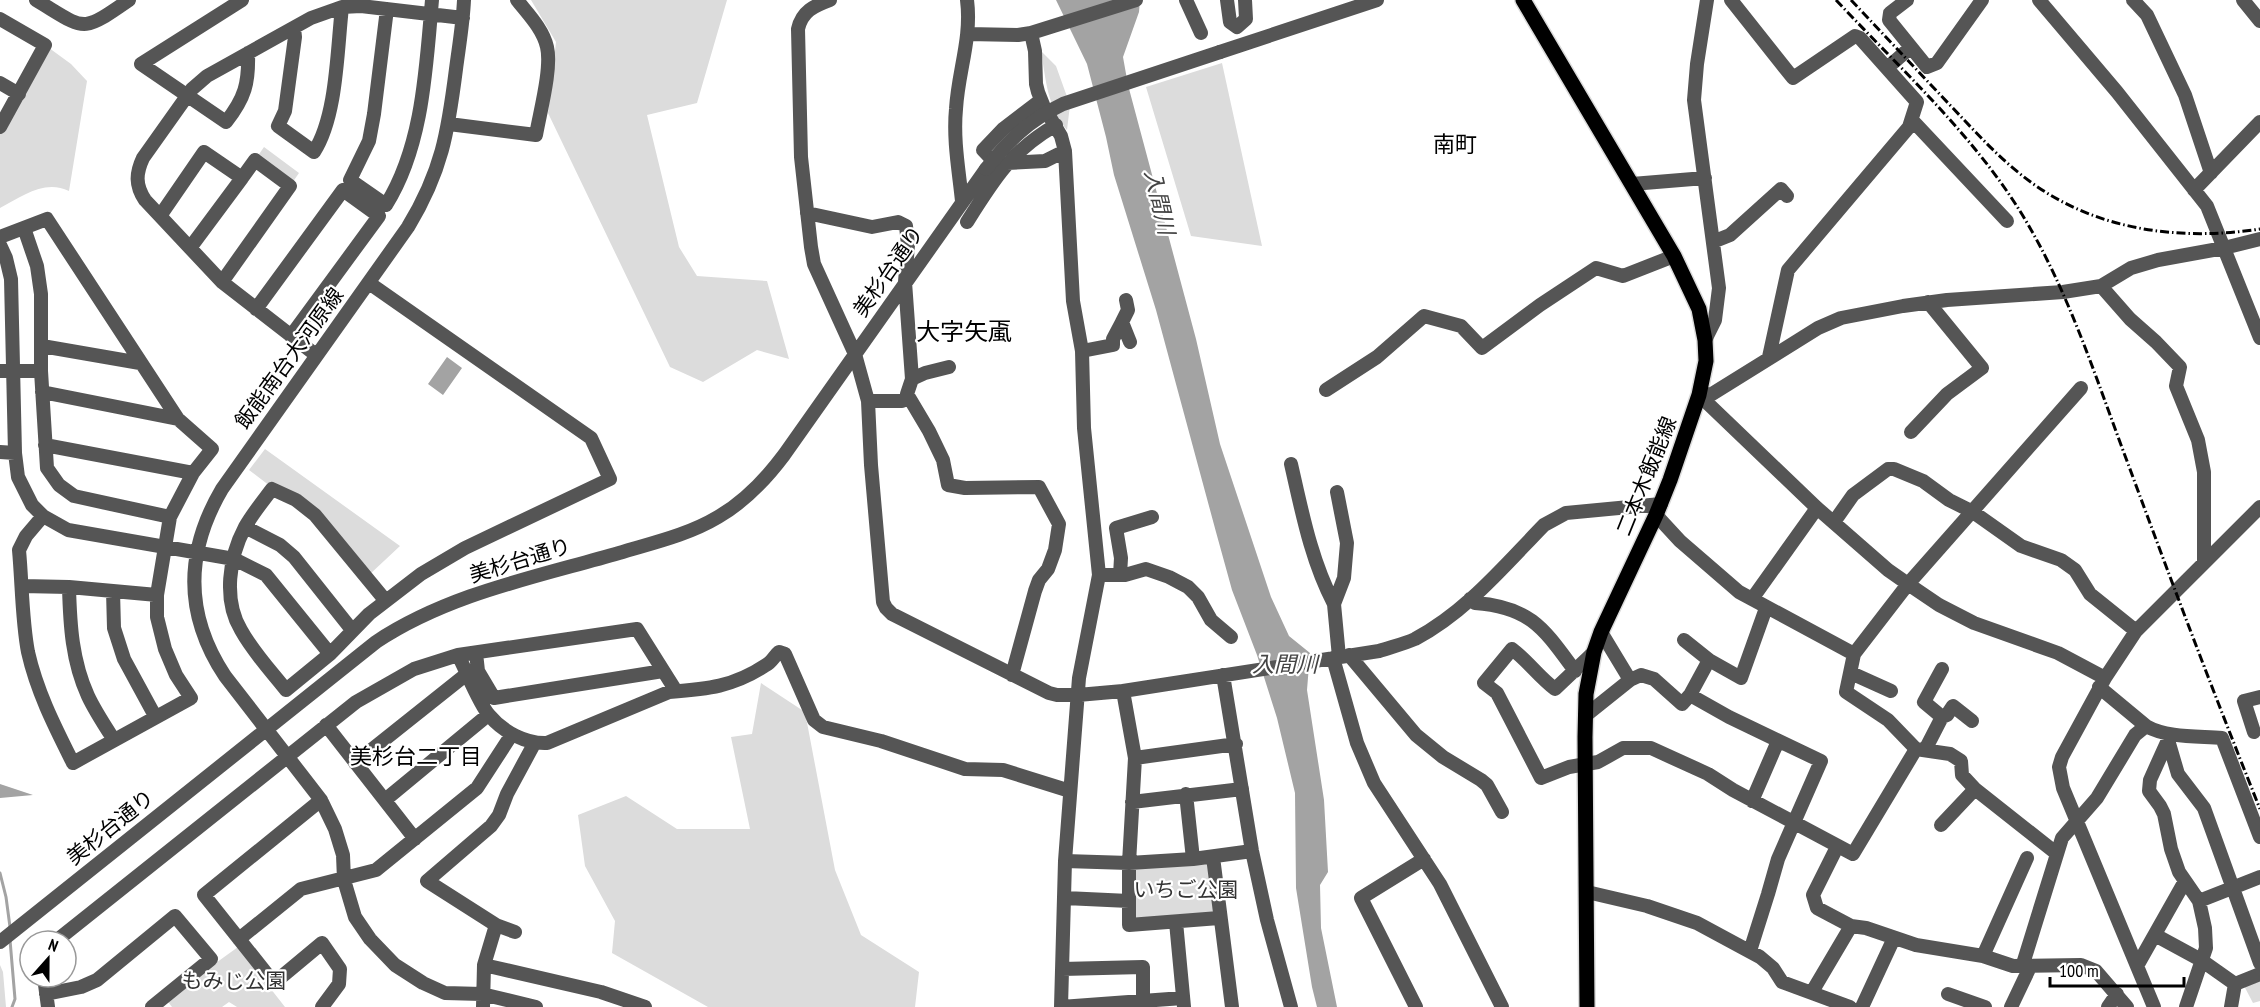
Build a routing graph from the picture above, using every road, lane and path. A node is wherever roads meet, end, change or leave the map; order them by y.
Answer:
1 (36, 0) edge
2 (129, 0) edge
3 (242, 0) edge
4 (464, 0) edge
5 (517, 0) edge
6 (830, 0) edge
7 (967, 0) edge
8 (1136, 0) edge
9 (1186, 0) edge
10 (1227, 0) edge
11 (1245, 0) edge
12 (1377, 0) edge
13 (1523, 0) edge
14 (1707, 0) edge
15 (1731, 0) edge
16 (1907, 0) edge
17 (1982, 0) edge
18 (2039, 0) edge
19 (2133, 0) edge
20 (2243, 0) edge
21 (369, 3) edge
22 (342, 7) junction
23 (431, 7) edge
24 (387, 9) junction
25 (463, 18) junction
26 (0, 19) edge
27 (2260, 21) edge
28 (294, 28) junction
29 (1031, 33) junction
30 (1202, 33) dead end
31 (968, 34) junction
32 (1910, 48) junction
33 (248, 53) junction
34 (1887, 68) junction
35 (0, 83) edge
36 (19, 94) junction
37 (187, 96) junction
38 (1041, 100) junction
39 (1912, 120) junction
40 (2260, 122) edge
41 (449, 124) junction
42 (1056, 125) junction
43 (0, 127) edge
44 (1065, 151) junction
45 (1004, 166) junction
46 (2211, 173) junction
47 (242, 178) junction
48 (1706, 178) junction
49 (1632, 184) junction
50 (2194, 190) junction
51 (1787, 196) dead end
52 (962, 201) junction
53 (807, 213) junction
54 (160, 216) junction
55 (2007, 221) dead end
56 (967, 222) dead end
57 (24, 228) junction
58 (0, 237) edge
59 (2260, 239) edge
60 (1715, 241) junction
61 (0, 245) edge
62 (190, 248) junction
63 (2224, 248) junction
64 (1674, 256) junction
65 (222, 282) junction
66 (905, 282) junction
67 (369, 283) junction
68 (2101, 286) junction
69 (1126, 300) dead end
70 (1929, 302) junction
71 (256, 309) junction
72 (1122, 322) junction
73 (291, 336) junction
74 (2260, 338) edge
75 (1705, 340) junction
76 (1130, 342) dead end
77 (42, 346) junction
78 (1082, 351) junction
79 (855, 354) junction
80 (316, 355) junction
81 (1769, 357) junction
82 (140, 363) junction
83 (949, 367) dead end
84 (6, 371) edge
85 (41, 371) junction
86 (912, 379) junction
87 (2081, 388) dead end
88 (1326, 390) dead end
89 (42, 392) junction
90 (1699, 394) junction
91 (908, 398) junction
92 (868, 401) junction
93 (178, 419) junction
94 (1911, 432) dead end
95 (45, 445) junction
96 (0, 452) edge
97 (15, 453) junction
98 (1291, 464) dead end
99 (193, 473) junction
100 (1337, 492) dead end
101 (1817, 507) junction
102 (2260, 507) edge
103 (1659, 509) junction
104 (1973, 512) junction
105 (43, 516) junction
106 (170, 517) junction
107 (1152, 517) dead end
108 (1834, 522) junction
109 (245, 527) junction
110 (164, 548) junction
111 (196, 552) junction
112 (234, 559) junction
113 (2204, 563) junction
114 (1099, 575) junction
115 (1120, 575) junction
116 (1908, 584) junction
117 (22, 586) junction
118 (69, 587) junction
119 (113, 591) junction
120 (157, 595) junction
121 (1470, 599) junction
122 (385, 600) junction
123 (1752, 600) junction
124 (1334, 604) junction
125 (1766, 608) junction
126 (352, 630) junction
127 (2136, 631) junction
128 (1601, 632) junction
129 (1231, 637) dead end
130 (1684, 640) dead end
131 (476, 652) junction
132 (1594, 652) junction
133 (330, 654) junction
134 (1854, 654) junction
135 (458, 655) junction
136 (1337, 657) junction
137 (1709, 660) junction
138 (1942, 669) dead end
139 (1575, 670) junction
140 (663, 671) junction
141 (468, 673) junction
142 (1851, 673) junction
143 (1012, 675) junction
144 (1223, 675) junction
145 (1630, 680) junction
146 (2102, 682) junction
147 (1124, 691) junction
148 (1891, 691) dead end
149 (676, 692) junction
150 (1078, 695) junction
151 (1690, 695) junction
152 (2260, 697) edge
153 (488, 715) junction
154 (155, 716) junction
155 (1585, 716) junction
156 (1942, 717) junction
157 (1972, 721) dead end
158 (326, 725) junction
159 (2146, 726) junction
160 (266, 729) junction
161 (2252, 733) edge
162 (512, 734) junction
163 (2169, 737) junction
164 (114, 740) junction
165 (1778, 741) junction
166 (534, 744) junction
167 (1236, 744) junction
168 (1920, 750) junction
169 (287, 756) junction
170 (1134, 758) junction
171 (356, 763) junction
172 (1585, 763) junction
173 (1242, 789) junction
174 (1975, 789) junction
175 (1070, 790) junction
176 (1186, 794) junction
177 (321, 800) junction
178 (385, 800) junction
179 (1752, 801) junction
180 (1132, 802) junction
181 (1502, 812) dead end
182 (2076, 820) junction
183 (1794, 824) junction
184 (1941, 825) dead end
185 (2260, 837) edge
186 (415, 838) junction
187 (1837, 847) junction
188 (1252, 851) junction
189 (2056, 853) junction
190 (1213, 856) junction
191 (2027, 858) dead end
192 (1193, 859) junction
193 (1424, 859) junction
194 (1065, 861) junction
195 (1130, 863) junction
196 (2260, 877) edge
197 (344, 880) junction
198 (2185, 881) junction
199 (2233, 886) junction
200 (1587, 892) junction
201 (1065, 898) junction
202 (1129, 900) junction
203 (2199, 901) junction
204 (1220, 918) junction
205 (1176, 922) junction
206 (496, 925) junction
207 (1851, 926) junction
208 (71, 929) edge
209 (515, 932) dead end
210 (2154, 935) junction
211 (1894, 938) junction
212 (239, 939) junction
213 (0, 942) edge
214 (1750, 951) junction
215 (1983, 956) junction
216 (2201, 960) junction
217 (2260, 963) edge
218 (484, 965) junction
219 (2137, 966) junction
220 (2026, 967) junction
221 (1062, 969) junction
222 (2260, 974) edge
223 (2235, 984) junction
224 (1812, 992) junction
225 (1948, 994) dead end
226 (2117, 994) junction
227 (47, 1001) edge
228 (482, 1001) edge
229 (1143, 1001) junction
230 (1184, 1002) edge
231 (152, 1007) edge
232 (322, 1007) edge
233 (536, 1007) edge
234 (645, 1007) edge
235 (1232, 1007) edge
236 (1291, 1007) edge
237 (1416, 1007) edge
238 (1502, 1007) edge
239 (1587, 1007) edge
240 (1850, 1007) edge
241 (1862, 1007) edge
242 (1985, 1007) edge
243 (2012, 1007) edge
244 (2108, 1007) edge
245 (2127, 1007) edge
246 (2154, 1007) edge
247 (2186, 1007) edge
248 (2231, 1007) edge

1 - 2 street
3 - 37 street
4 - 25 street, 飯能南台大河原線
5 - 41 street
6 - 53 street
7 - 31 street
8 - 29 street
9 - 30 street
10 - 11 street
12 - 52 street, 美杉台通り, bridge
13 - 49 main road, 二本木飯能線
14 - 48 street
15 - 34 street
16 - 32 street
17 - 32 street
18 - 50 street
19 - 46 street
20 - 27 street
21 - 22 street
21 - 24 street
22 - 28 street
22 - 28 street
23 - 24 street
23 - 24 street
23 - 25 street
25 - 41 street, 飯能南台大河原線
26 - 36 street
28 - 33 street
29 - 31 street
29 - 38 street
31 - 52 street
32 - 34 street
33 - 37 street
33 - 37 street
34 - 39 street
35 - 36 street
36 - 43 street
37 - 54 street
38 - 42 street
38 - 45 street
39 - 55 street
39 - 81 street
40 - 46 street
41 - 67 street, 飯能南台大河原線
42 - 44 street
42 - 45 street
44 - 45 street
44 - 78 street
45 - 56 street
46 - 50 street
47 - 54 street
47 - 62 street
47 - 65 street
48 - 49 street
48 - 60 street
49 - 64 main road, 二本木飯能線
50 - 63 street
51 - 60 street
52 - 66 street, 美杉台通り
53 - 66 street
53 - 79 street
54 - 62 street
57 - 58 street
57 - 77 street
57 - 82 street
59 - 63 street
60 - 75 street
61 - 84 street
62 - 65 street
63 - 68 street
63 - 74 street
64 - 75 main road, 二本木飯能線
64 - 88 street
65 - 71 street
66 - 79 street, 美杉台通り
66 - 86 street
67 - 80 street, 飯能南台大河原線
67 - 122 street
68 - 70 street
68 - 113 street
69 - 72 street
70 - 81 street
70 - 94 street
71 - 73 street
71 - 73 street
72 - 76 street
72 - 78 street
73 - 80 street
75 - 90 main road, 二本木飯能線
77 - 82 street
77 - 85 street
78 - 114 street
79 - 92 street
79 - 160 street, 美杉台通り
80 - 111 street, 飯能南台大河原線
81 - 90 street
82 - 93 street
83 - 86 street
84 - 85 street
84 - 97 street
85 - 89 street
86 - 91 street
87 - 104 street
89 - 93 street
89 - 95 street
90 - 101 street
90 - 103 main road, 二本木飯能線
91 - 92 street
91 - 143 street
92 - 143 street
93 - 99 street
95 - 99 street
95 - 106 street
96 - 97 street
97 - 105 street
98 - 124 street
99 - 106 street
100 - 124 street
101 - 108 street
101 - 123 street
102 - 113 street
103 - 121 street
103 - 123 street
103 - 128 main road, 二本木飯能線
104 - 108 street
104 - 116 street
104 - 127 street
105 - 110 street
105 - 117 street
106 - 110 street
107 - 115 street
108 - 116 street
109 - 112 street
109 - 122 street
109 - 126 street
110 - 111 street
110 - 120 street
111 - 112 street
111 - 160 street, 飯能南台大河原線
112 - 133 street
112 - 133 street
113 - 127 street
114 - 115 street
114 - 150 street
115 - 129 street
116 - 134 street
116 - 146 street
117 - 118 street
117 - 164 street
118 - 119 street
118 - 164 street
119 - 120 street
119 - 154 street
120 - 154 street
121 - 136 street
121 - 139 street
122 - 126 street
123 - 125 street
124 - 136 street
125 - 134 street
125 - 137 street
126 - 133 street
127 - 146 street
128 - 132 main road, 二本木飯能線
128 - 145 street
130 - 137 street
131 - 135 street
131 - 140 street
131 - 140 street
132 - 139 street
132 - 155 main road, 二本木飯能線
134 - 142 street
135 - 141 street
135 - 158 street
136 - 144 street
136 - 181 street
136 - 193 street
137 - 151 street
138 - 156 street
139 - 172 street
140 - 149 street
141 - 153 street
141 - 171 street
142 - 148 street
142 - 168 street
143 - 150 street
144 - 147 street
144 - 167 street
145 - 151 street
145 - 155 street
146 - 159 street
146 - 182 street
147 - 150 street
147 - 170 street
149 - 166 street
149 - 175 street
150 - 175 street
151 - 165 street
152 - 161 street
153 - 162 street
153 - 178 street
154 - 164 street
155 - 172 main road, 二本木飯能線
156 - 157 street
156 - 168 street
158 - 169 street
158 - 171 street
159 - 163 street
159 - 182 street
160 - 169 street, 飯能南台大河原線
160 - 213 street, 美杉台通り
162 - 166 street
162 - 186 street
163 - 185 street
163 - 198 street
163 - 199 street
165 - 179 street
165 - 183 street
166 - 206 street
167 - 170 street
167 - 173 street
168 - 174 street
168 - 187 street
169 - 177 street, 飯能南台大河原線
169 - 208 street
170 - 180 street
171 - 178 street
172 - 179 street
172 - 200 main road, 二本木飯能線
173 - 176 street
173 - 188 street
174 - 184 street
174 - 189 street
175 - 194 street
176 - 180 street
176 - 192 street
177 - 197 street, 飯能南台大河原線
177 - 212 street
178 - 186 street
179 - 183 street
180 - 195 street
182 - 189 street
182 - 219 street
183 - 187 street
183 - 214 street
186 - 197 street
187 - 207 street
188 - 190 street
188 - 236 street
189 - 220 street
190 - 192 street
190 - 204 street
191 - 215 street
192 - 195 street
193 - 237 street
193 - 238 street
194 - 195 street
194 - 201 street
195 - 202 street
196 - 199 street
197 - 212 street
197 - 228 street, 飯能南台大河原線
198 - 203 street
198 - 210 street
199 - 203 street
199 - 217 street
200 - 214 street
200 - 239 main road, 二本木飯能線
201 - 202 street
201 - 221 street
202 - 205 street
203 - 216 street
204 - 205 street
204 - 235 street
205 - 230 street
206 - 209 street
206 - 218 street
207 - 211 street
207 - 224 street
210 - 216 street
210 - 219 street
211 - 215 street
211 - 241 street
212 - 232 street
214 - 224 street
215 - 220 street
216 - 223 street
216 - 247 street
218 - 228 street
218 - 234 street
219 - 246 street
220 - 226 street
220 - 243 street
221 - 229 street
221 - 229 street
222 - 223 street
223 - 248 street
224 - 240 street
225 - 242 street
226 - 244 street
226 - 245 street
227 - 231 street
228 - 233 street, 飯能南台大河原線
229 - 230 street

